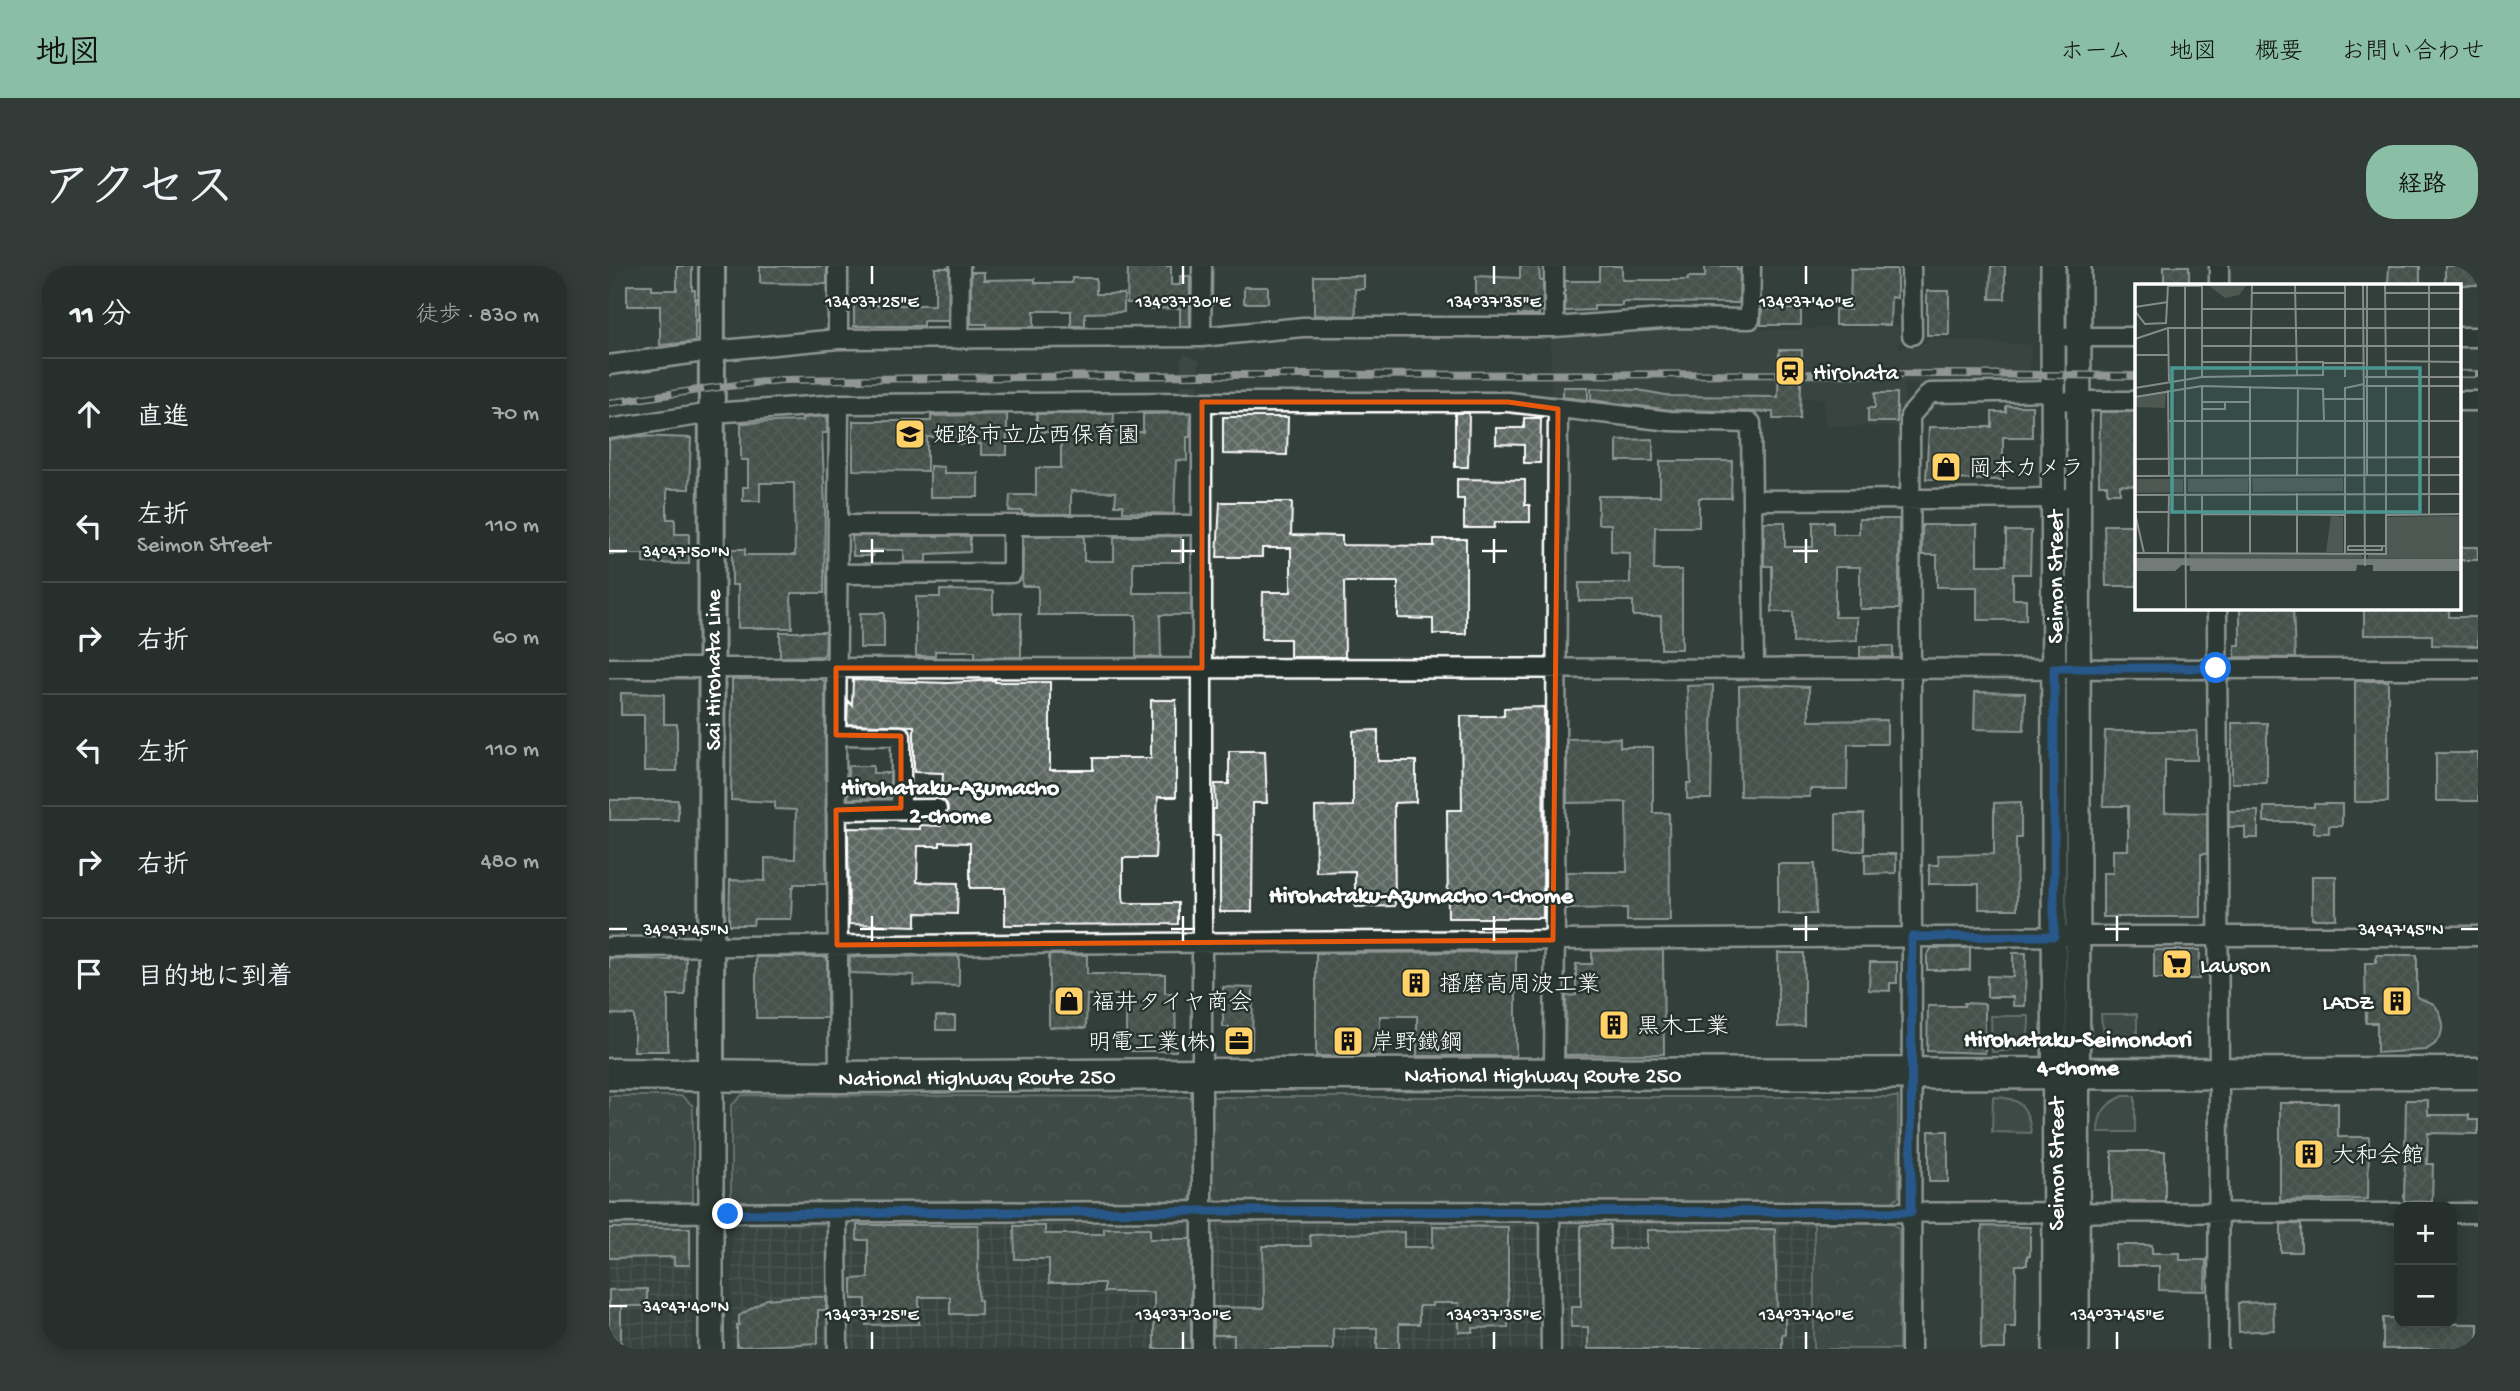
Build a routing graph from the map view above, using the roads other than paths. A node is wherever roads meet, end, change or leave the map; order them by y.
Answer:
1 (712, 266) edge
2 (838, 266) edge
3 (960, 266) edge
4 (1202, 266) edge
5 (1554, 266) edge
6 (1751, 266) edge
7 (1911, 266) edge
8 (2053, 266) edge
9 (2079, 266) edge
10 (2218, 266) edge
11 (2219, 284) edge
12 (1554, 327) junction
13 (1912, 335) dead end
14 (1201, 337) junction
15 (2054, 337) junction
16 (2079, 337) junction
17 (2135, 337) edge
18 (838, 339) junction
19 (959, 339) junction
20 (712, 351) junction
21 (609, 365) edge
22 (2054, 396) junction
23 (2079, 401) junction
24 (2135, 401) edge
25 (1202, 402) junction
26 (839, 404) junction
27 (1558, 409) junction
28 (712, 413) junction
29 (609, 429) edge
30 (2054, 498) junction
31 (2079, 498) junction
32 (1911, 499) junction
33 (1754, 500) junction
34 (838, 525) junction
35 (1012, 525) junction
36 (1202, 526) junction
37 (837, 573) junction
38 (2217, 609) edge
39 (609, 668) edge
40 (711, 668) junction
41 (836, 668) junction
42 (1202, 668) junction
43 (1556, 668) junction
44 (1754, 668) junction
45 (1911, 668) junction
46 (2054, 668) junction
47 (2078, 668) junction
48 (2216, 668) junction
49 (2478, 668) edge
50 (836, 735) junction
51 (901, 808) junction
52 (937, 808) dead end
53 (837, 810) junction
54 (2054, 936) junction
55 (2078, 936) junction
56 (2218, 936) junction
57 (2478, 936) edge
58 (1912, 937) junction
59 (1553, 940) junction
60 (1202, 943) junction
61 (837, 945) junction
62 (711, 946) junction
63 (609, 947) edge
64 (2478, 1073) edge
65 (609, 1074) edge
66 (711, 1074) junction
67 (1201, 1074) junction
68 (2066, 1074) junction
69 (2219, 1074) junction
70 (1554, 1075) junction
71 (1911, 1075) junction
72 (839, 1077) junction
73 (1201, 1211) junction
74 (1550, 1212) junction
75 (1911, 1212) junction
76 (609, 1213) edge
77 (837, 1213) junction
78 (2067, 1213) junction
79 (2217, 1213) junction
80 (2394, 1213) edge
81 (2457, 1213) edge
82 (2478, 1213) edge
83 (711, 1214) junction
84 (711, 1349) edge
85 (838, 1349) edge
86 (1202, 1349) edge
87 (1551, 1349) edge
88 (1911, 1349) edge
89 (2055, 1349) edge
90 (2077, 1349) edge
91 (2218, 1349) edge

1 - 20 main road, Sai Hirohata Line
2 - 18 street
3 - 19 street
4 - 14 street
5 - 12 street
6 - 12 street
7 - 13 street
8 - 15 street, Seimon Street
9 - 16 street, Seimon Street
10 - 11 street
12 - 14 street
14 - 19 street
15 - 16 street
15 - 22 street, Seimon Street
16 - 17 street
16 - 23 street, Seimon Street
18 - 19 street
18 - 20 street
20 - 21 street
20 - 28 main road, Sai Hirohata Line
22 - 23 street
22 - 30 street, Seimon Street
22 - 32 street
23 - 24 street
23 - 31 street, Seimon Street
25 - 26 street
25 - 27 street
25 - 36 street
26 - 28 street
26 - 34 street
27 - 33 street
27 - 43 street
28 - 29 street
28 - 40 main road, Sai Hirohata Line
30 - 31 street
30 - 32 street
30 - 46 street, Seimon Street
31 - 47 street, Seimon Street
32 - 33 street
32 - 45 street
33 - 44 street
34 - 35 street
34 - 37 street
35 - 36 street
35 - 37 street
36 - 42 street
37 - 41 street
38 - 48 street
39 - 40 street
40 - 41 street
40 - 62 main road, Sai Hirohata Line
41 - 42 street
41 - 50 street
42 - 43 street
42 - 60 street
43 - 44 street
43 - 59 street
44 - 45 street
45 - 46 street
45 - 58 street
46 - 47 street
46 - 54 street, Seimon Street
47 - 48 street
47 - 55 street, Seimon Street
48 - 49 street
48 - 56 street
50 - 51 street
50 - 53 street
51 - 52 street
51 - 53 street
53 - 61 street
54 - 55 street
54 - 58 street
54 - 68 street, Seimon Street
55 - 56 street
55 - 68 street, Seimon Street
56 - 57 street
56 - 69 street
58 - 59 street
58 - 71 street
59 - 60 street
59 - 70 street
60 - 61 street
60 - 67 street
61 - 62 street
61 - 72 street
62 - 63 street
62 - 66 main road, Sai Hirohata Line
64 - 69 highway, National Highway Route 250
65 - 66 highway, National Highway Route 250
66 - 72 highway, National Highway Route 250
66 - 83 street
67 - 70 highway, National Highway Route 250
67 - 72 highway, National Highway Route 250
67 - 73 street
68 - 69 highway, National Highway Route 250
68 - 71 highway, National Highway Route 250
68 - 78 street, Seimon Street
69 - 79 street
70 - 71 highway, National Highway Route 250
71 - 75 street
73 - 74 street
73 - 77 street
73 - 86 street
74 - 75 street
74 - 87 street
75 - 78 street
75 - 88 street
76 - 83 street
77 - 83 street
77 - 85 street
78 - 79 street
78 - 89 street, Seimon Street
78 - 90 street, Seimon Street
79 - 80 street
79 - 91 street
81 - 82 street
83 - 84 street

